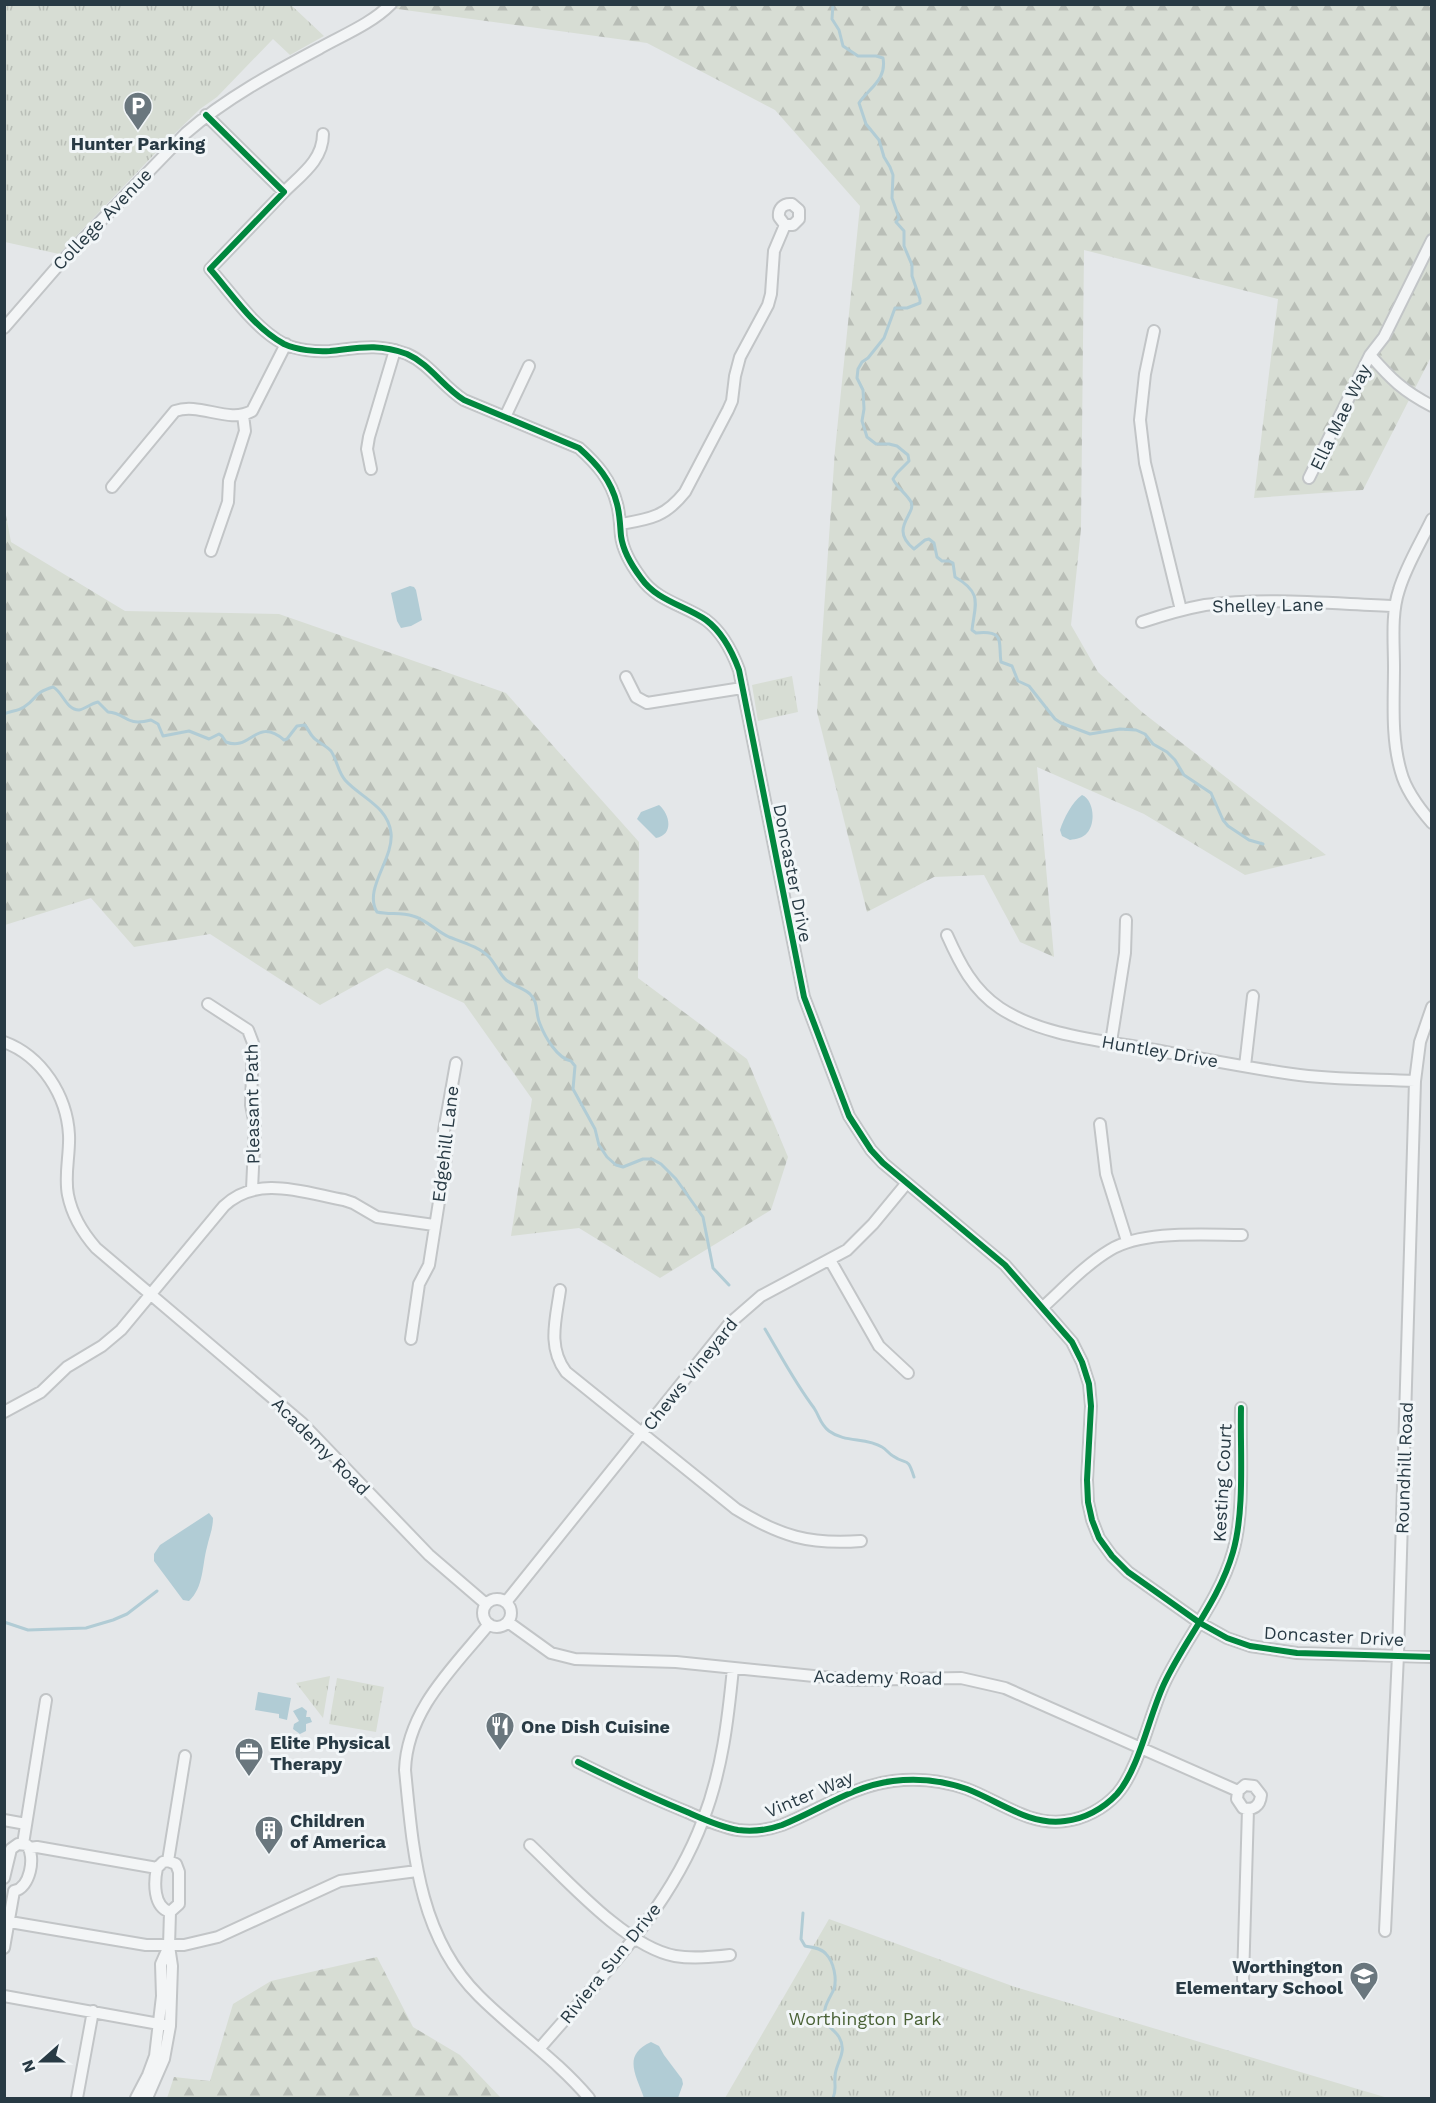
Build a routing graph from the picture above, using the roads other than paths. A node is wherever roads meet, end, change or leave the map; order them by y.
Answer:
1 (391, 4) edge
2 (206, 116) junction
3 (323, 134) dead end
4 (284, 192) junction
5 (785, 225) dead end
6 (1431, 240) edge
7 (4, 328) edge
8 (1154, 331) dead end
9 (286, 344) junction
10 (395, 350) junction
11 (1370, 355) junction
12 (529, 366) dead end
13 (1431, 406) edge
14 (243, 415) junction
15 (505, 417) junction
16 (371, 469) dead end
17 (1309, 478) dead end
18 (112, 487) dead end
19 (1431, 519) edge
20 (621, 524) junction
21 (212, 551) dead end
22 (1395, 606) junction
23 (1181, 610) junction
24 (1142, 622) dead end
25 (626, 677) dead end
26 (742, 688) junction
27 (1431, 823) edge
28 (1126, 920) dead end
29 (947, 935) dead end
30 (1253, 996) dead end
31 (208, 1004) dead end
32 (1431, 1007) edge
33 (4, 1041) edge
34 (1111, 1042) junction
35 (456, 1063) dead end
36 (1245, 1066) junction
37 (1416, 1081) junction
38 (1100, 1124) dead end
39 (906, 1184) junction
40 (252, 1189) junction
41 (434, 1226) junction
42 (1242, 1234) dead end
43 (1127, 1241) junction
44 (830, 1260) junction
45 (560, 1290) dead end
46 (150, 1294) junction
47 (1043, 1307) junction
48 (411, 1339) dead end
49 (908, 1373) dead end
50 (1241, 1408) dead end
51 (5, 1411) edge
52 (642, 1433) junction
53 (861, 1541) dead end
54 (506, 1602) junction
55 (486, 1604) junction
56 (508, 1622) junction
57 (1200, 1623) junction
58 (489, 1624) junction
59 (1398, 1655) junction
60 (1431, 1657) edge
61 (733, 1668) junction
62 (46, 1700) dead end
63 (1139, 1748) junction
64 (185, 1756) dead end
65 (578, 1762) dead end
66 (1238, 1791) junction
67 (1248, 1809) junction
68 (704, 1819) junction
69 (4, 1820) edge
70 (26, 1824) junction
71 (530, 1845) dead end
72 (26, 1846) junction
73 (168, 1861) junction
74 (157, 1868) junction
75 (417, 1871) junction
76 (7, 1884) edge
77 (170, 1912) junction
78 (7, 1921) edge
79 (1385, 1931) dead end
80 (634, 1939) junction
81 (169, 1946) junction
82 (4, 1948) edge
83 (730, 1955) dead end
84 (1242, 1980) dead end
85 (4, 1996) edge
86 (93, 2012) junction
87 (165, 2025) junction
88 (540, 2048) junction
89 (77, 2098) edge
90 (136, 2098) edge
91 (147, 2098) edge
92 (589, 2098) edge

1 - 2 street, College Avenue
2 - 4 street
2 - 7 street, College Avenue
3 - 4 street
4 - 9 street, Doncaster Drive
5 - 20 street
6 - 11 street, Ella Mae Way
8 - 23 street
9 - 10 street, Doncaster Drive
9 - 14 street
10 - 15 street, Doncaster Drive
10 - 16 street
11 - 13 street
11 - 17 street, Ella Mae Way
12 - 15 street
14 - 18 street
14 - 21 street
15 - 20 street, Doncaster Drive
19 - 22 street
20 - 26 street, Doncaster Drive
22 - 23 street, Shelley Lane
22 - 27 street
23 - 24 street, Shelley Lane
25 - 26 street
26 - 39 street, Doncaster Drive
28 - 34 street
29 - 34 street, Huntley Drive
30 - 36 street
31 - 40 street, Pleasant Path
32 - 37 street, Roundhill Road
33 - 46 street, Academy Road
34 - 36 street, Huntley Drive
35 - 41 street, Edgehill Lane
36 - 37 street, Huntley Drive
37 - 59 street, Roundhill Road
38 - 43 street
39 - 44 street, Chews Vineyard
39 - 47 street, Doncaster Drive
40 - 41 street
40 - 46 street
41 - 48 street, Edgehill Lane
42 - 43 street
43 - 47 street
44 - 49 street
44 - 52 street, Chews Vineyard
45 - 52 street
46 - 51 street
46 - 55 street, Academy Road
47 - 57 street, Doncaster Drive
50 - 57 street, Kesting Court
52 - 53 street
52 - 54 street, Chews Vineyard
54 - 55 street
54 - 56 street
55 - 58 street
56 - 58 street
56 - 61 street, Academy Road
57 - 59 street, Doncaster Drive
57 - 63 street, Vinter Way
58 - 75 street
59 - 60 street, Doncaster Drive
59 - 79 street, Roundhill Road
61 - 63 street, Academy Road
61 - 68 street, Riviera Sun Drive
62 - 70 street
63 - 66 street, Academy Road
63 - 68 street, Vinter Way
64 - 73 street
65 - 68 street, Vinter Way
66 - 67 street
66 - 67 street, Academy Road
67 - 84 street
68 - 80 street, Riviera Sun Drive
69 - 70 street
70 - 72 street
71 - 80 street
72 - 74 street
72 - 76 street
72 - 76 street
73 - 74 street
73 - 77 street
74 - 77 street
75 - 81 street
75 - 88 street
76 - 78 street
77 - 81 street
78 - 81 street
78 - 82 street
80 - 83 street
80 - 88 street, Riviera Sun Drive
81 - 87 street
85 - 86 street
86 - 87 street
86 - 89 street
87 - 90 street
87 - 91 street
88 - 92 street

